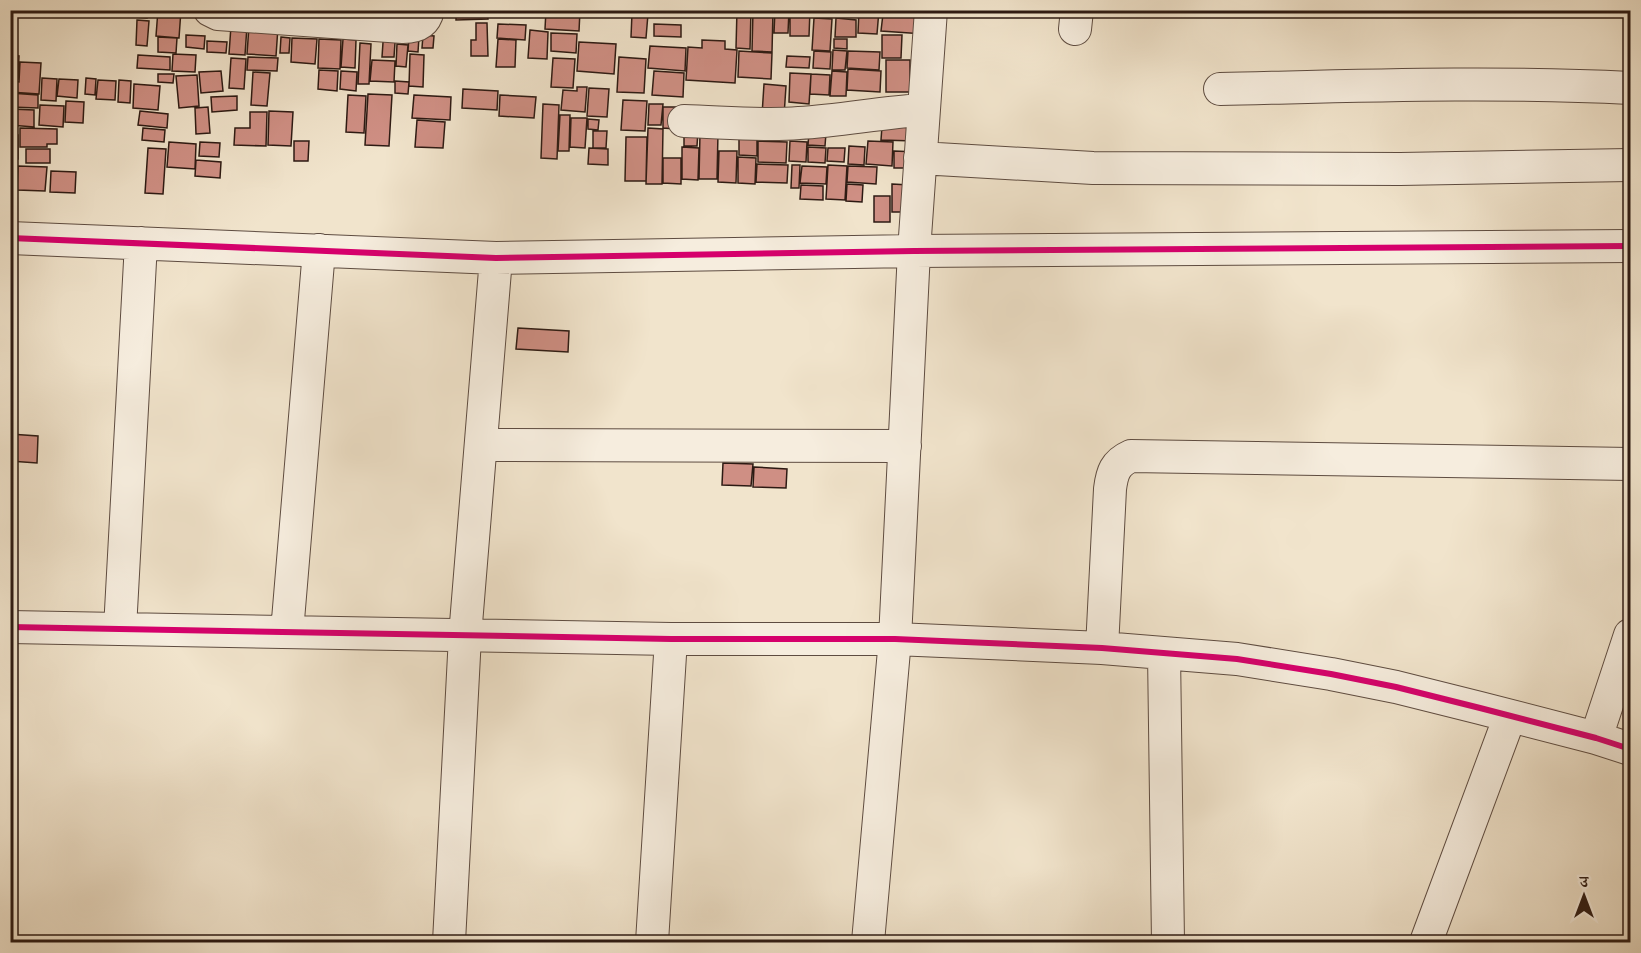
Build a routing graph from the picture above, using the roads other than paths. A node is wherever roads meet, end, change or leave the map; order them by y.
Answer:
1 (210, 10) edge
2 (428, 10) edge
3 (931, 10) edge
4 (1630, 88) edge
5 (1220, 89) dead end
6 (923, 110) junction
7 (684, 121) dead end
8 (920, 158) junction
9 (1630, 165) edge
10 (10, 238) edge
11 (141, 243) junction
12 (1630, 246) edge
13 (319, 250) junction
14 (914, 251) junction
15 (496, 258) junction
16 (481, 445) junction
17 (904, 446) junction
18 (1630, 464) edge
19 (10, 627) edge
20 (120, 629) junction
21 (287, 632) junction
22 (1630, 635) edge
23 (465, 636) junction
24 (671, 639) junction
25 (895, 639) junction
26 (1102, 648) junction
27 (1164, 653) junction
28 (1510, 716) junction
29 (1596, 738) junction
30 (1630, 749) edge
31 (449, 942) edge
32 (652, 942) edge
33 (868, 942) edge
34 (1168, 942) edge
35 (1426, 942) edge

1 - 2 street
3 - 6 street
4 - 5 street
6 - 7 street
6 - 8 street
8 - 9 street
8 - 14 street
10 - 11 street
11 - 13 street
11 - 20 street
12 - 14 street
13 - 15 street
13 - 21 street
14 - 15 street
14 - 17 street
15 - 16 street
16 - 17 street
16 - 23 street
17 - 25 street
18 - 26 street
19 - 20 street
20 - 21 street
21 - 23 street
22 - 29 street
23 - 24 street
23 - 31 street
24 - 25 street
24 - 32 street
25 - 26 street
25 - 33 street
26 - 27 street
27 - 28 street
27 - 34 street
28 - 29 street
28 - 35 street
29 - 30 street

